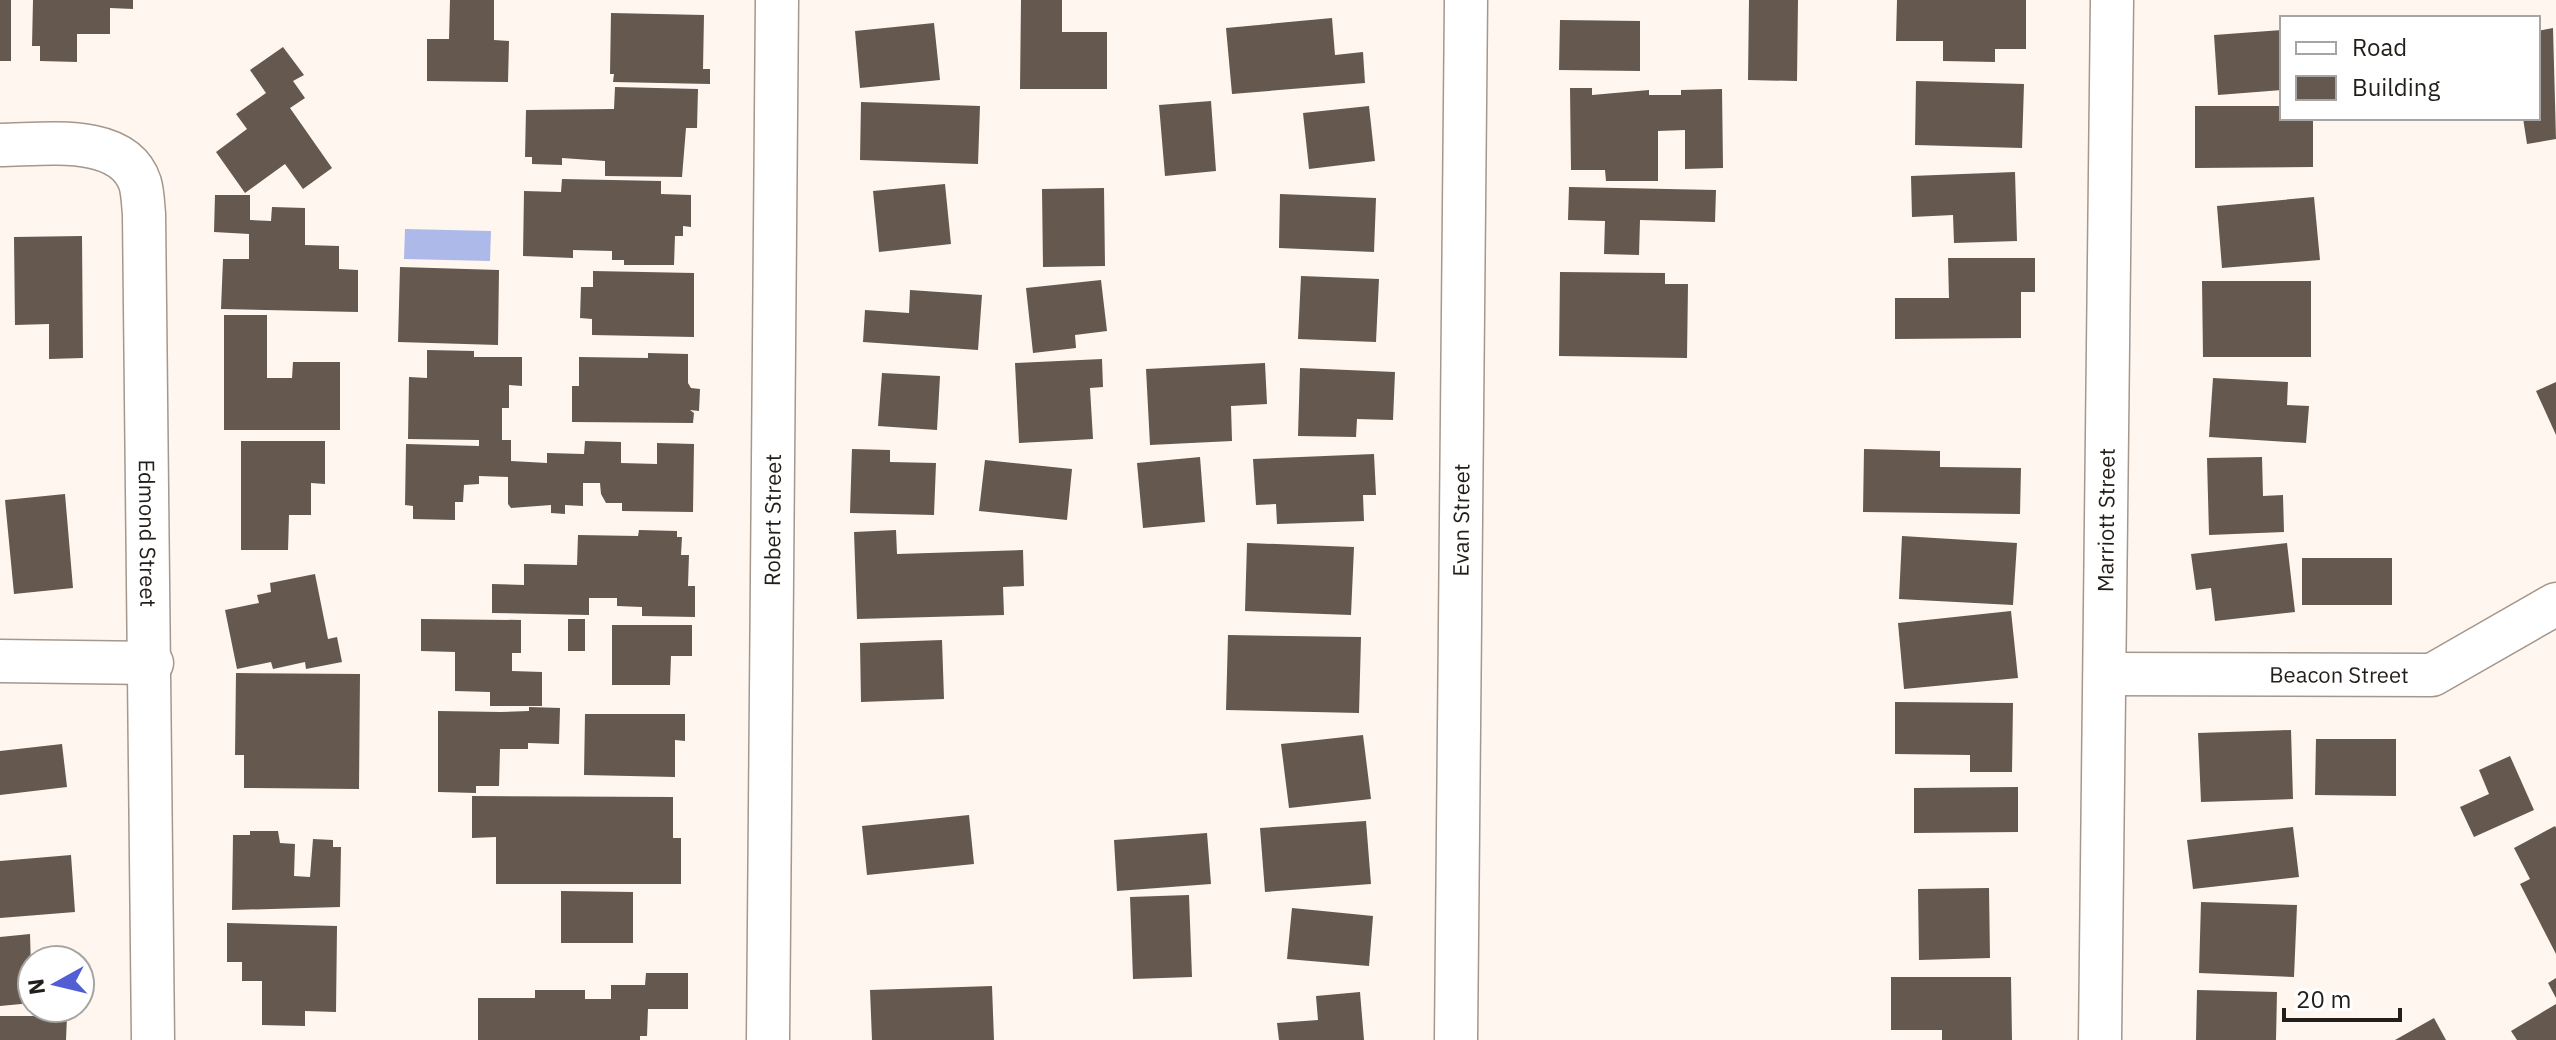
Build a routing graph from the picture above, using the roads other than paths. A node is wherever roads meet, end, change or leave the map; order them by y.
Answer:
1 (777, 0) edge
2 (1466, 0) edge
3 (2112, 0) edge
4 (0, 145) edge
5 (2556, 604) edge
6 (0, 661) edge
7 (152, 663) junction
8 (2105, 674) junction
9 (153, 1040) edge
10 (768, 1040) edge
11 (1456, 1040) edge
12 (2100, 1040) edge

1 - 10 street, Robert Street
2 - 11 street, Evan Street
3 - 8 street, Marriott Street
4 - 7 street, Edmond Street
5 - 8 street, Beacon Street
6 - 7 street
7 - 9 street, Edmond Street
8 - 12 street, Marriott Street

